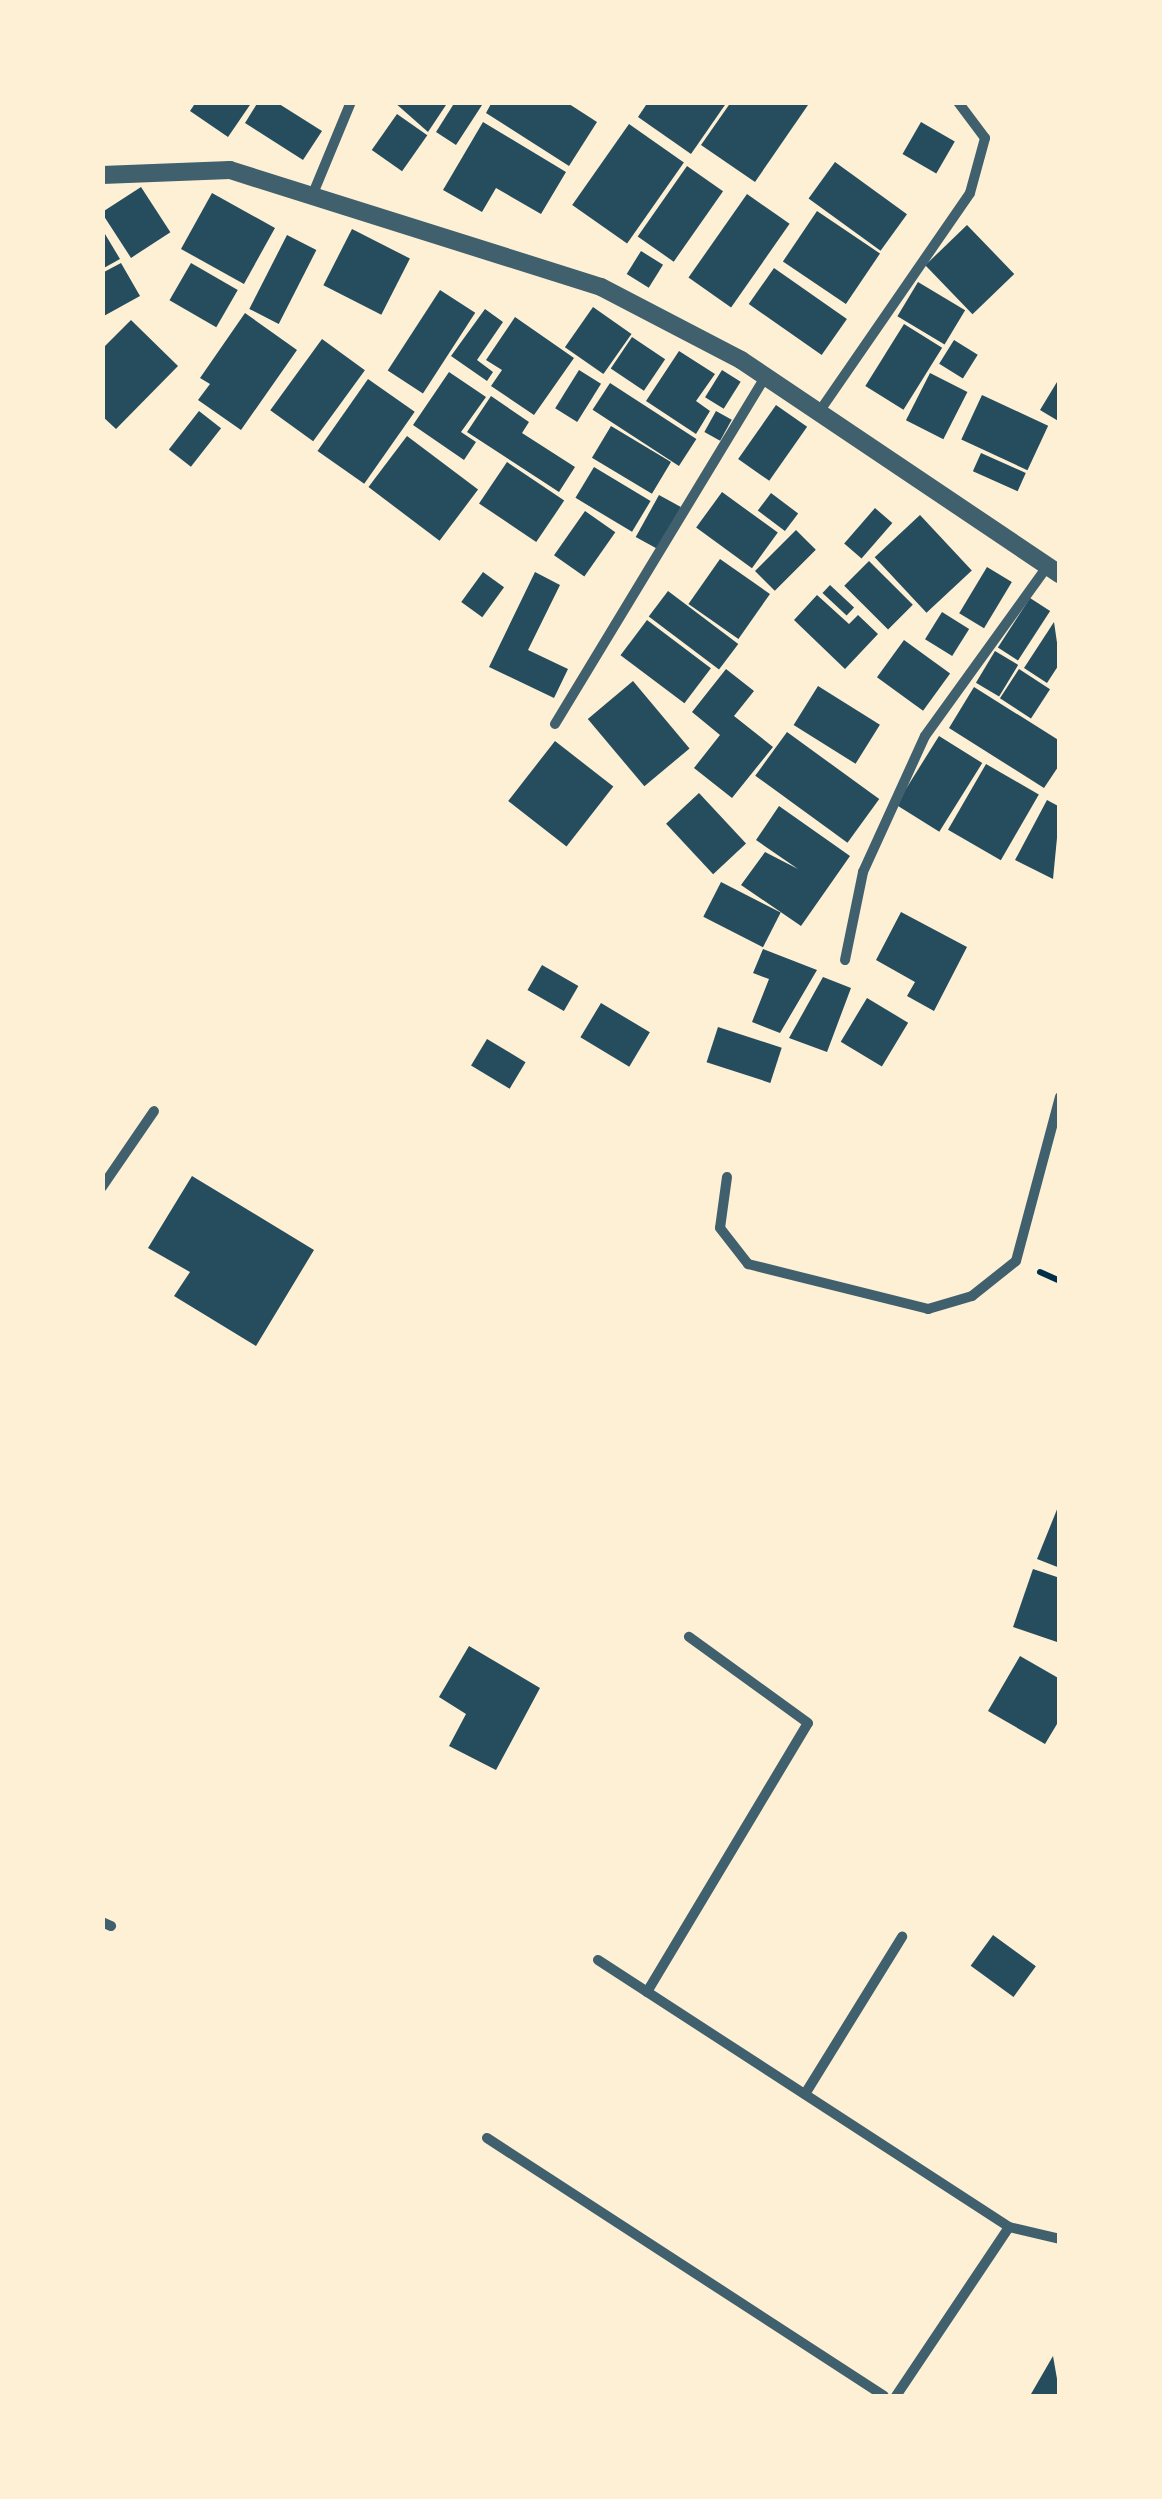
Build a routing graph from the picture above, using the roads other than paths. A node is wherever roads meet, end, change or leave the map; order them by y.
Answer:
1 (351, 102) edge
2 (958, 102) edge
3 (102, 175) edge
4 (312, 196) junction
5 (764, 379) junction
6 (819, 412) junction
7 (1054, 571) edge
8 (555, 724) dead end
9 (845, 960) dead end
10 (1060, 1097) edge
11 (154, 1111) dead end
12 (727, 1178) dead end
13 (102, 1187) edge
14 (688, 1637) dead end
15 (902, 1937) dead end
16 (598, 1960) dead end
17 (647, 1992) junction
18 (806, 2094) junction
19 (487, 2138) dead end
20 (1008, 2226) junction
21 (1060, 2240) edge
22 (884, 2396) edge
23 (896, 2396) edge

1 - 4 street
2 - 6 street
3 - 4 street
4 - 5 street
5 - 6 street
5 - 8 street
6 - 7 street
7 - 9 street
10 - 12 street
11 - 13 street
14 - 17 street
15 - 18 street
16 - 17 street
17 - 18 street
18 - 20 street
19 - 22 street
20 - 21 street
20 - 23 street

